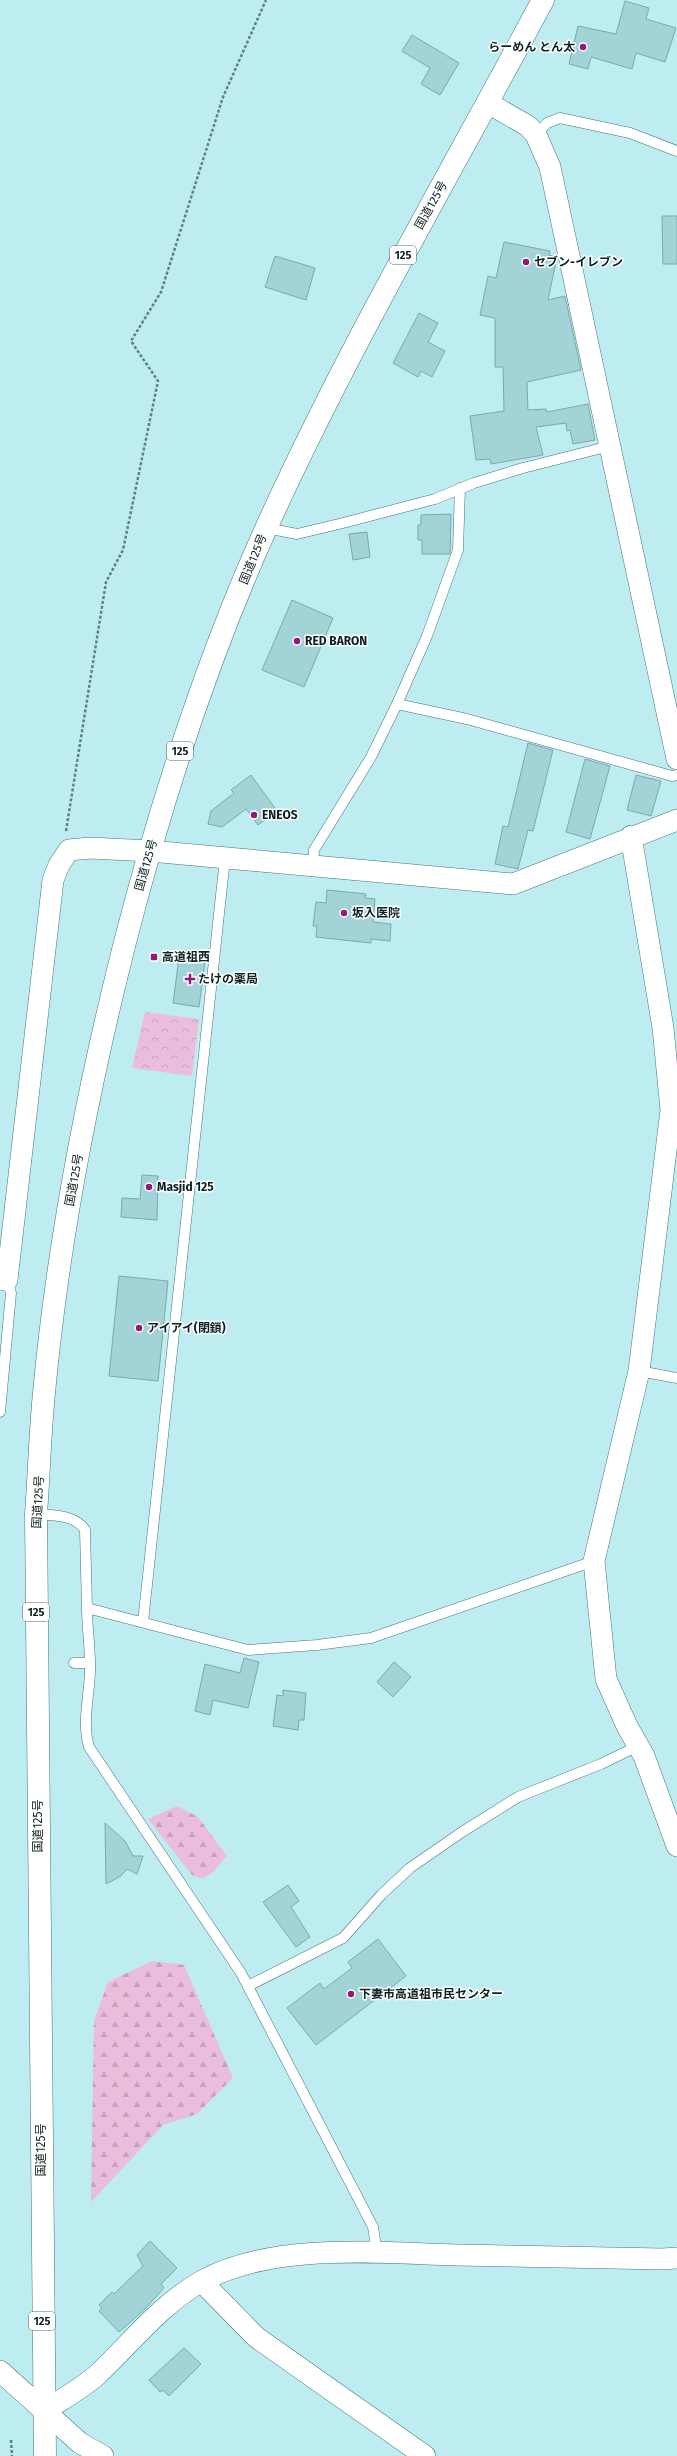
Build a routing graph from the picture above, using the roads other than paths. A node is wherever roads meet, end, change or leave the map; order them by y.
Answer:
1 (543, 0) edge
2 (488, 103) junction
3 (536, 135) junction
4 (677, 151) edge
5 (610, 446) junction
6 (460, 488) junction
7 (266, 528) junction
8 (398, 704) junction
9 (677, 759) edge
10 (677, 775) edge
11 (677, 820) edge
12 (631, 836) junction
13 (150, 851) junction
14 (225, 858) junction
15 (313, 866) junction
16 (4, 1280) edge
17 (639, 1371) junction
18 (677, 1378) edge
19 (0, 1412) edge
20 (36, 1514) junction
21 (594, 1561) junction
22 (88, 1608) junction
23 (143, 1622) junction
24 (74, 1663) dead end
25 (90, 1663) junction
26 (638, 1746) junction
27 (677, 1846) edge
28 (248, 1986) junction
29 (377, 2253) junction
30 (677, 2258) edge
31 (202, 2282) junction
32 (0, 2371) edge
33 (44, 2412) junction
34 (45, 2456) edge
35 (103, 2456) edge
36 (425, 2456) edge

1 - 2 highway, 国道125号 / 125
2 - 3 street
2 - 7 highway, 国道125号 / 125
3 - 4 lane
3 - 5 street
5 - 6 lane
5 - 9 street
6 - 7 lane
6 - 8 lane
7 - 13 highway, 国道125号 / 125
8 - 10 lane
8 - 15 lane
11 - 12 street
12 - 15 street
12 - 17 street
13 - 14 street
13 - 16 street
13 - 20 highway, 国道125号 / 125
14 - 15 street
14 - 23 lane
16 - 19 lane
17 - 18 lane
17 - 21 street
20 - 22 lane
20 - 33 highway, 国道125号 / 125
21 - 23 lane
21 - 26 street
22 - 23 lane
22 - 25 lane
24 - 25 lane
25 - 28 lane
26 - 27 street
26 - 28 lane
28 - 29 lane
29 - 30 street
29 - 31 street
31 - 33 street
31 - 36 street
32 - 33 street
33 - 34 highway, 国道125号 / 125
33 - 35 street

